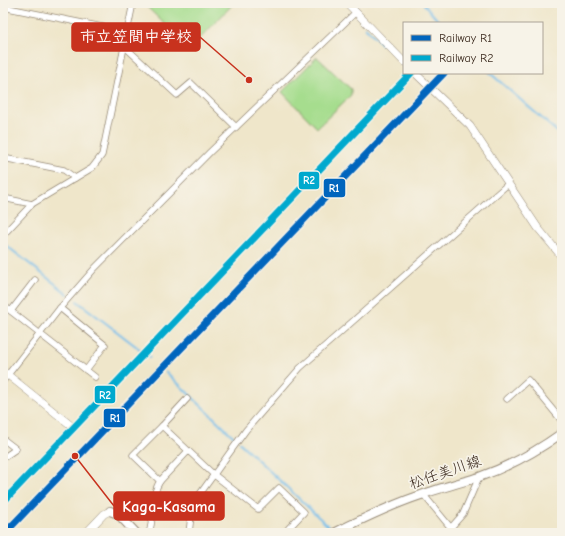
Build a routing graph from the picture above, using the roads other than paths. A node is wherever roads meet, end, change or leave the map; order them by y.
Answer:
1 (133, 3) edge
2 (347, 3) edge
3 (3, 7) edge
4 (356, 12) junction
5 (127, 32) junction
6 (124, 46) junction
7 (403, 61) edge
8 (416, 74) edge
9 (236, 127) junction
10 (3, 158) edge
11 (75, 178) junction
12 (508, 184) junction
13 (3, 198) edge
14 (32, 204) junction
15 (3, 235) edge
16 (561, 252) edge
17 (35, 280) dead end
18 (3, 305) edge
19 (60, 308) junction
20 (11, 311) junction
21 (39, 334) junction
22 (86, 370) junction
23 (5, 376) edge
24 (95, 377) dead end
25 (507, 399) dead end
26 (187, 400) dead end
27 (562, 421) edge
28 (162, 426) junction
29 (73, 427) dead end
30 (562, 433) edge
31 (3, 439) edge
32 (188, 451) junction
33 (3, 458) edge
34 (213, 474) junction
35 (479, 477) junction
36 (160, 481) junction
37 (423, 494) junction
38 (110, 511) joint
39 (451, 528) junction
40 (86, 533) edge
41 (136, 533) edge
42 (150, 533) edge
43 (189, 533) edge
44 (292, 533) edge
45 (334, 533) edge
46 (446, 533) edge

1 - 5 street
2 - 4 street
3 - 5 street
4 - 7 street
4 - 9 street
5 - 6 street
6 - 9 street
6 - 11 street
8 - 12 street
9 - 19 street
10 - 11 street
11 - 14 street
12 - 16 street
12 - 34 street
13 - 14 street
14 - 15 street
17 - 20 street
18 - 20 street
19 - 21 street
19 - 22 street
20 - 21 street
21 - 22 street
21 - 23 street
22 - 24 street
23 - 29 street
25 - 27 street
26 - 28 street
28 - 32 street
28 - 36 street
30 - 35 main road, 松任美川線
31 - 33 street
32 - 34 street
32 - 36 street
34 - 43 street
34 - 44 street
35 - 37 main road, 松任美川線
35 - 39 street
36 - 42 street
37 - 39 street
37 - 45 main road, 松任美川線
38 - 40 street
38 - 41 main road
39 - 46 street

